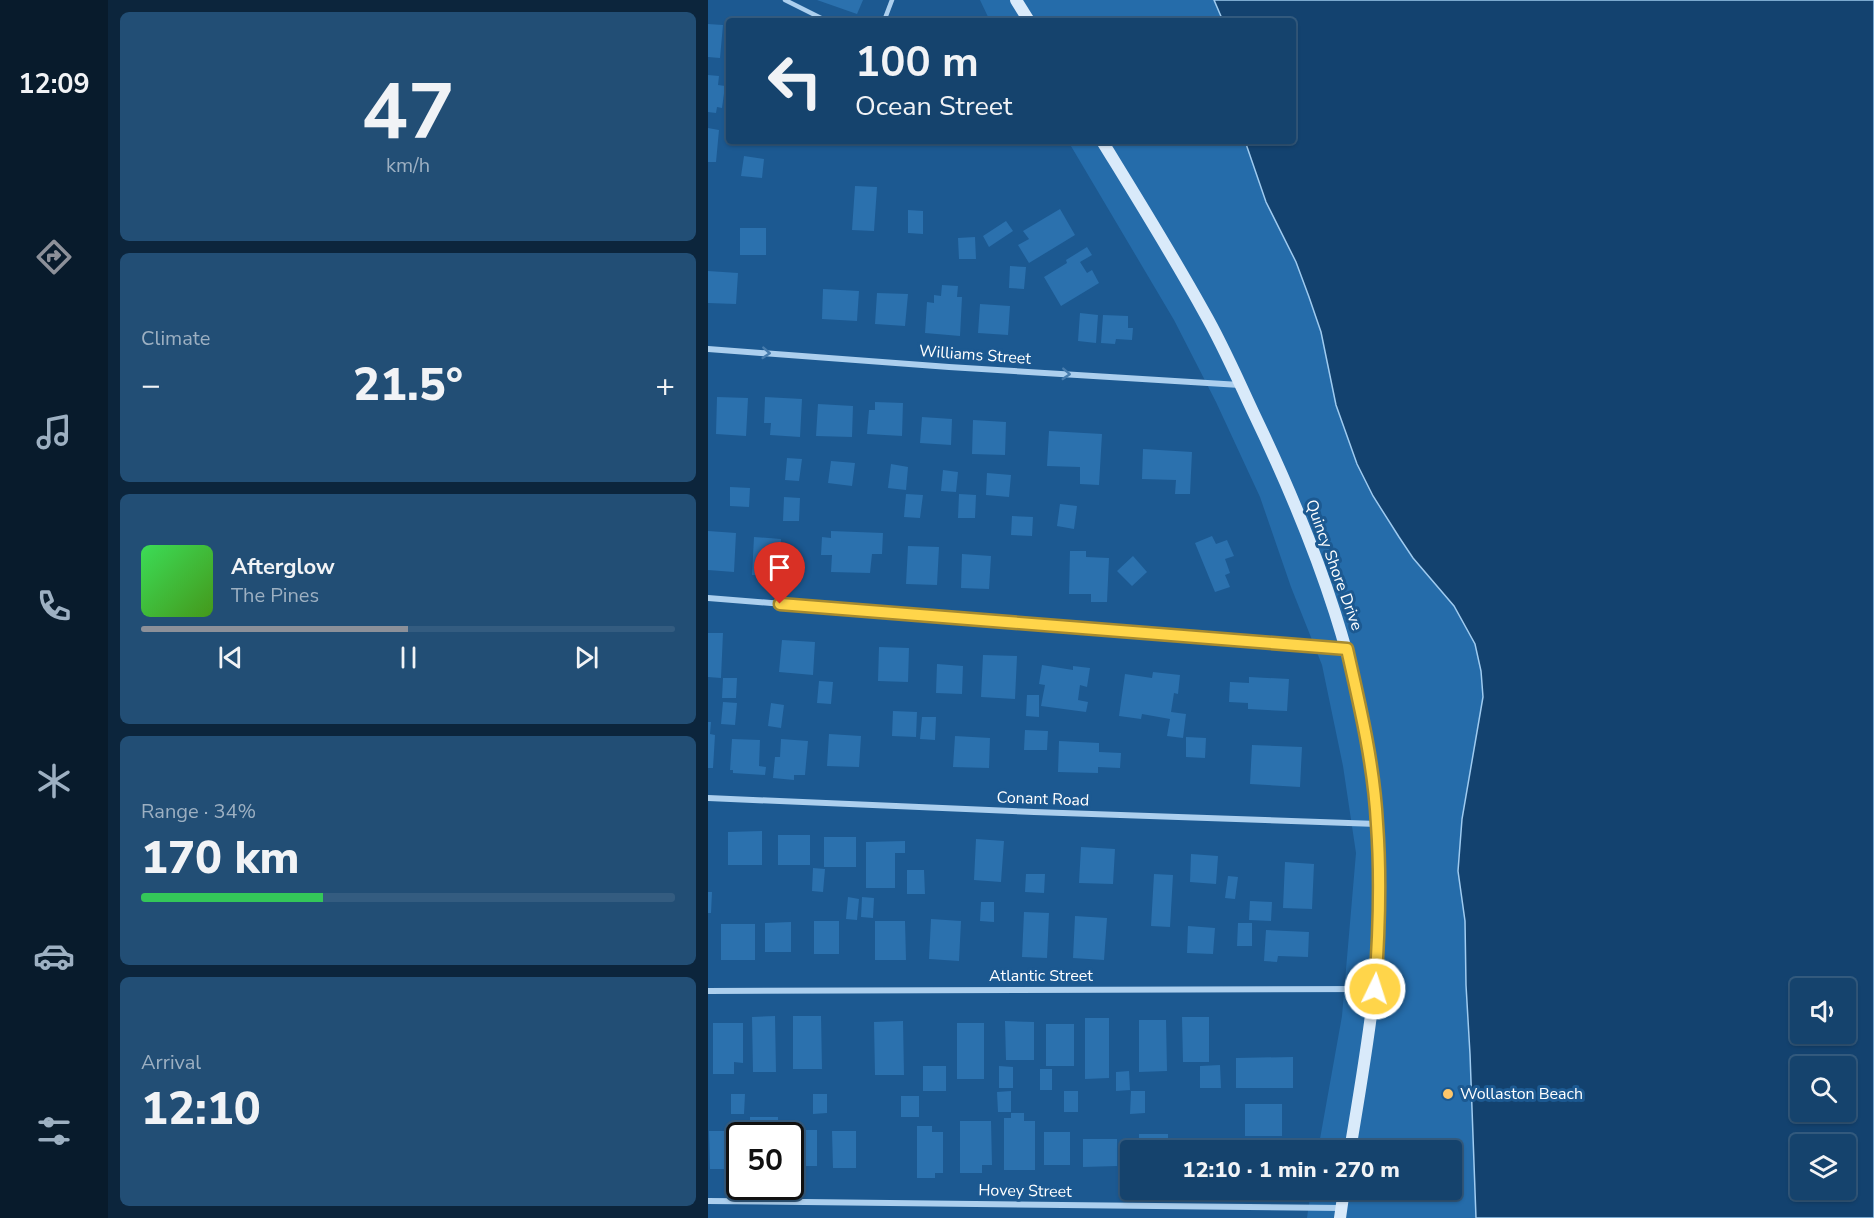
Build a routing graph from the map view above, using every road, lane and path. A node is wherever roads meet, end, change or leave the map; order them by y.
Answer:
1 (785, 0) edge
2 (892, 0) edge
3 (1016, 0) edge
4 (821, 18) edge
5 (885, 18) edge
6 (1027, 18) edge
7 (1104, 144) edge
8 (708, 349) edge
9 (1240, 385) junction
10 (708, 598) edge
11 (1347, 649) junction
12 (708, 798) edge
13 (1377, 824) junction
14 (1375, 989) junction
15 (708, 991) edge
16 (1352, 1140) edge
17 (708, 1201) edge
18 (1340, 1213) edge

1 - 4 lane
2 - 5 lane
3 - 6 main road
7 - 9 main road, Quincy Shore Drive
8 -> 9 street, Williams Street
9 - 11 main road, Quincy Shore Drive
10 - 11 street
11 - 13 main road, Quincy Shore Drive
12 - 13 street, Conant Road
13 - 14 main road, Quincy Shore Drive
14 - 15 street, Atlantic Street
14 - 16 main road, Quincy Shore Drive
17 - 18 street, Hovey Street

